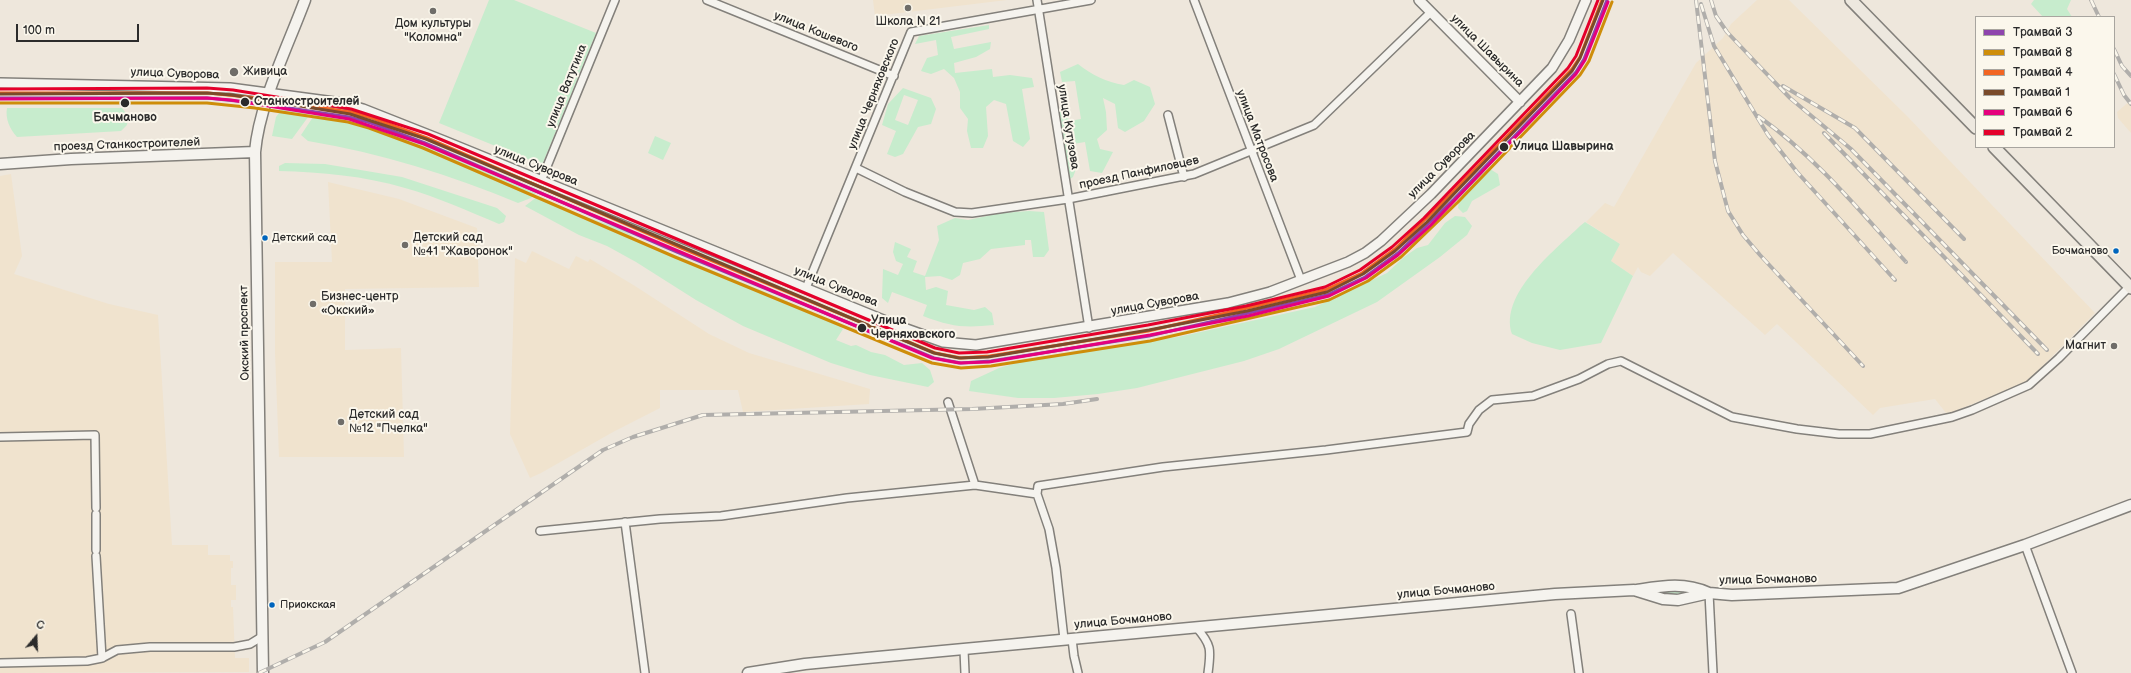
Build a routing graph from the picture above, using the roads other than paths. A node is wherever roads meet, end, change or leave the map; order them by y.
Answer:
1 (305, 0) edge
2 (615, 0) edge
3 (707, 0) edge
4 (1037, 0) edge
5 (1091, 0) edge
6 (1194, 0) edge
7 (1419, 0) edge
8 (1586, 0) edge
9 (1851, 0) edge
10 (1038, 9) junction
11 (1431, 12) junction
12 (894, 76) junction
13 (0, 83) edge
14 (270, 92) junction
15 (1520, 102) junction
16 (1168, 115) dead end
17 (1975, 127) edge
18 (1995, 148) edge
19 (1251, 151) junction
20 (255, 152) junction
21 (0, 164) edge
22 (856, 168) junction
23 (1184, 177) junction
24 (540, 181) junction
25 (1068, 199) junction
26 (1301, 280) junction
27 (2130, 287) edge
28 (806, 288) junction
29 (1089, 328) junction
30 (948, 402) dead end
31 (0, 437) edge
32 (975, 486) junction
33 (1037, 494) junction
34 (2131, 505) edge
35 (626, 522) junction
36 (540, 531) dead end
37 (2025, 545) junction
38 (1634, 590) junction
39 (1709, 594) junction
40 (1571, 614) dead end
41 (1196, 628) junction
42 (262, 636) junction
43 (1068, 639) junction
44 (964, 650) junction
45 (102, 658) junction
46 (0, 663) edge
47 (805, 669) edge
48 (263, 673) edge
49 (645, 673) edge
50 (748, 673) edge
51 (965, 673) edge
52 (1078, 673) edge
53 (1208, 673) edge
54 (1579, 673) edge
55 (1713, 673) edge
56 (2072, 673) edge

1 - 14 main road, Окский проспект
2 - 24 street, улица Ватутина
3 - 12 street, улица Кошевого
4 - 10 street, улица Кутузова
5 - 10 street, улица Черняховского
6 - 19 street, улица Матросова
7 - 11 street, улица Шавырина
8 - 15 street, улица Суворова
9 - 17 main road
10 - 12 street, улица Черняховского
10 - 25 street, улица Кутузова
11 - 15 street, улица Шавырина
11 - 19 street, проезд Панфиловцев
12 - 22 street, улица Черняховского
13 - 14 street, улица Суворова
14 - 20 main road, Окский проспект
14 - 24 street, улица Суворова
15 - 26 street, улица Суворова
16 - 23 street
18 - 27 main road
19 - 23 street, проезд Панфиловцев
19 - 26 street, улица Матросова
20 - 21 main road, проезд Станкостроителей
20 - 42 main road, Окский проспект
22 - 25 street, проезд Панфиловцев
22 - 28 street, улица Черняховского
23 - 25 street, проезд Панфиловцев
24 - 28 street, улица Суворова
25 - 29 street, улица Кутузова
26 - 29 street, улица Суворова
27 - 33 street
28 - 29 street, улица Суворова
30 - 32 street
31 - 45 street
32 - 33 street
32 - 35 street
33 - 43 street
34 - 37 main road, улица Бочманово
35 - 36 street
35 - 49 street
37 - 39 main road, улица Бочманово
37 - 56 street
38 - 39 main road
38 - 39 main road, улица Бочманово
38 - 41 main road, улица Бочманово
39 - 55 street
40 - 54 street
41 - 43 main road, улица Бочманово
41 - 53 street
42 - 45 street
42 - 48 main road, Окский проспект
43 - 44 main road, улица Бочманово
43 - 52 street
44 - 47 main road, улица Бочманово
44 - 51 street
45 - 46 street
47 - 50 main road, улица Бочманово

